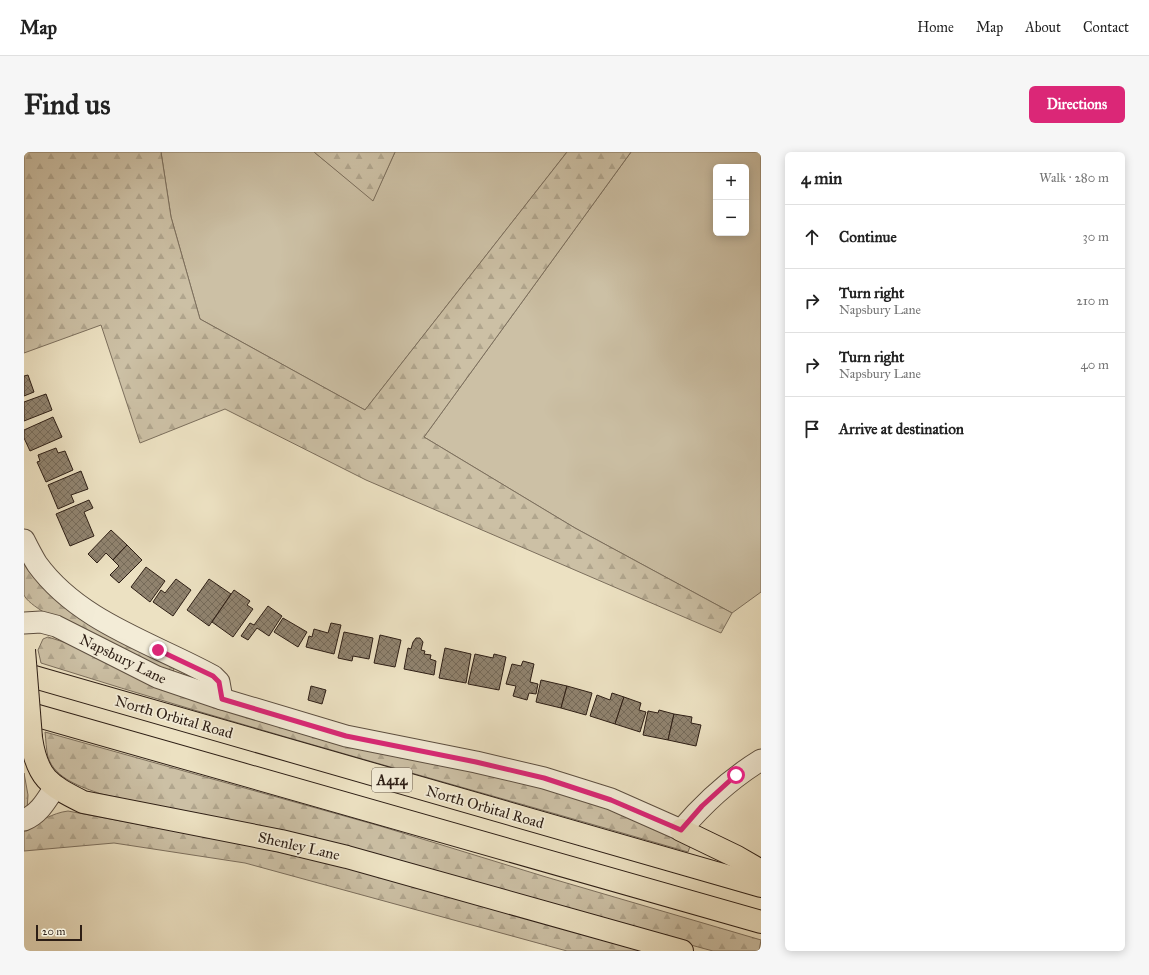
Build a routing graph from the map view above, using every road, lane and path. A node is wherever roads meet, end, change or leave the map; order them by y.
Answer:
1 (24, 540) edge
2 (24, 623) edge
3 (24, 650) edge
4 (24, 674) edge
5 (222, 699) junction
6 (24, 712) edge
7 (761, 760) edge
8 (55, 788) junction
9 (24, 820) edge
10 (681, 830) junction
11 (761, 871) edge
12 (761, 886) edge
13 (761, 922) edge
14 (682, 951) edge

1 - 5 street, Napsbury Lane
2 - 5 street, Napsbury Lane
3 - 8 main road, Shenley Lane, bridge
4 - 12 main road, North Orbital Road / A414
5 - 10 street, Napsbury Lane
6 - 13 main road, A414
7 - 10 street
8 - 9 street
8 - 14 main road, Shenley Lane
10 - 11 main road

